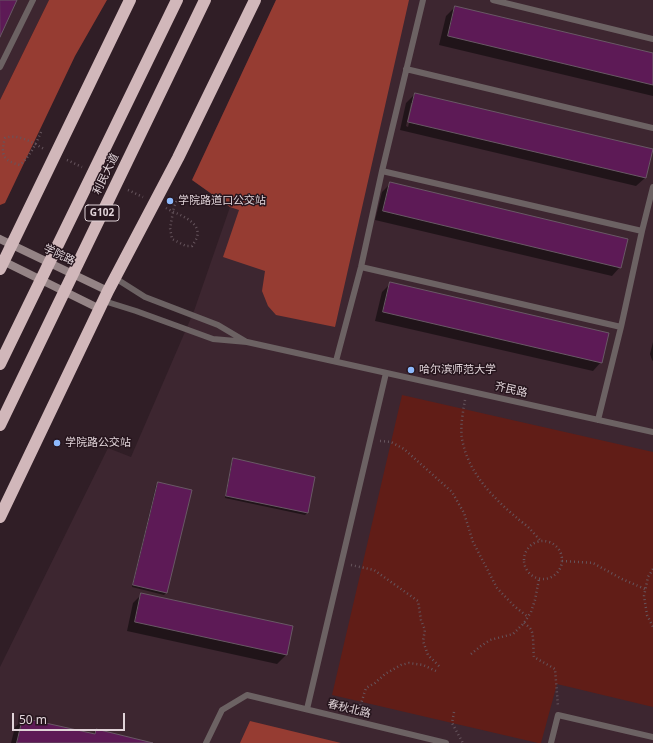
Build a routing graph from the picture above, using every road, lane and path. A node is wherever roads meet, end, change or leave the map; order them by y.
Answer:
1 (33, 0) edge
2 (130, 0) edge
3 (177, 0) edge
4 (206, 0) edge
5 (255, 0) edge
6 (423, 0) edge
7 (493, 0) edge
8 (653, 39) edge
9 (0, 67) edge
10 (406, 69) junction
11 (653, 128) edge
12 (41, 132) dead end
13 (27, 140) dead end
14 (382, 171) junction
15 (653, 187) edge
16 (178, 198) dead end
17 (179, 215) dead end
18 (642, 231) junction
19 (0, 239) edge
20 (12, 245) junction
21 (1, 263) edge
22 (49, 263) junction
23 (361, 267) junction
24 (73, 274) junction
25 (115, 278) junction
26 (41, 280) junction
27 (64, 291) junction
28 (104, 300) junction
29 (621, 327) junction
30 (247, 342) junction
31 (336, 361) junction
32 (0, 364) edge
33 (386, 372) junction
34 (466, 390) junction
35 (598, 420) junction
36 (0, 426) edge
37 (653, 432) edge
38 (370, 439) junction
39 (0, 517) edge
40 (541, 541) junction
41 (562, 561) junction
42 (341, 563) junction
43 (653, 568) edge
44 (539, 579) junction
45 (645, 589) junction
46 (528, 617) junction
47 (524, 623) junction
48 (653, 627) edge
49 (471, 654) dead end
50 (440, 667) dead end
51 (436, 671) dead end
52 (307, 709) junction
53 (454, 712) dead end
54 (558, 715) junction
55 (355, 721) junction
56 (653, 737) edge
57 (206, 743) edge
58 (446, 743) edge
59 (463, 743) edge
60 (551, 743) edge

1 - 9 lane
2 - 20 highway
3 - 22 highway, 利民大道 / G102
4 - 24 highway, 利民大道 / G102
5 - 25 highway
6 - 10 lane
7 - 8 lane
10 - 11 lane
10 - 14 lane
12 - 13 path
14 - 18 lane
14 - 23 lane
15 - 18 lane
16 - 17 path
18 - 29 lane
19 - 20 main road, 学院路
20 - 21 highway
20 - 22 main road, 学院路
21 - 26 main road
22 - 24 main road, 学院路
22 - 26 highway, 利民大道 / G102
23 - 29 lane
23 - 31 lane
24 - 27 highway, 利民大道 / G102
24 - 28 main road, 学院路
25 - 28 highway
25 - 30 lane
26 - 27 main road
26 - 32 highway, 利民大道 / G102
27 - 28 main road
27 - 36 highway, 利民大道 / G102
28 - 30 lane
28 - 39 highway
29 - 35 lane
30 - 31 lane, 齐民路
31 - 33 lane, 齐民路
33 - 34 lane, 齐民路
33 - 38 lane
34 - 35 lane, 齐民路
34 - 40 path
35 - 37 lane, 齐民路
38 - 42 lane
38 - 46 path
40 - 41 path
40 - 44 path
41 - 44 path
41 - 45 path
42 - 50 path
42 - 52 lane
43 - 45 path
44 - 46 path
45 - 48 path
46 - 47 path
47 - 49 path
47 - 54 path
51 - 55 path
52 - 55 lane, 春秋北路
52 - 57 lane, 春秋北路
53 - 59 path
54 - 56 lane
54 - 60 lane
55 - 58 lane, 春秋北路

